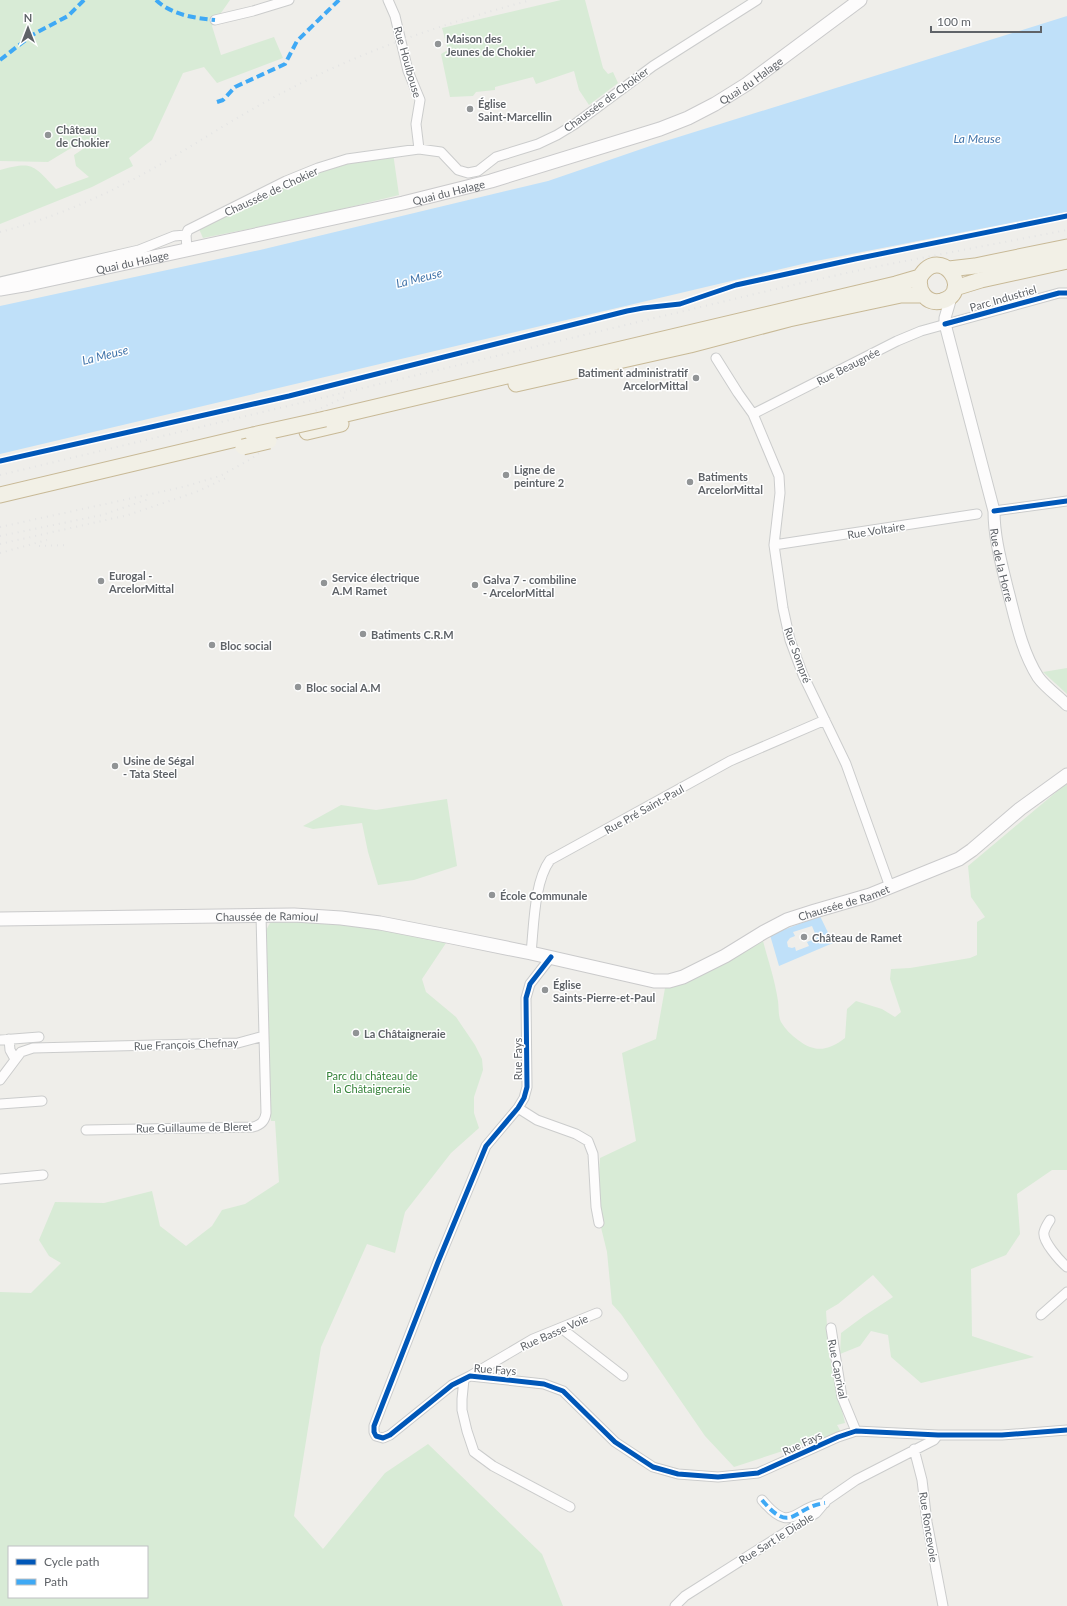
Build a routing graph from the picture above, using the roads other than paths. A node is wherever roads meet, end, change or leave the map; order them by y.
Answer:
1 (289, 0) edge
2 (388, 0) edge
3 (757, 0) edge
4 (860, 0) edge
5 (215, 20) dead end
6 (419, 149) junction
7 (186, 235) junction
8 (1067, 247) edge
9 (187, 250) junction
10 (1067, 261) edge
11 (949, 270) junction
12 (920, 277) junction
13 (0, 282) edge
14 (0, 289) edge
15 (953, 291) junction
16 (1067, 293) edge
17 (927, 298) junction
18 (945, 321) junction
19 (716, 358) dead end
20 (753, 414) junction
21 (0, 495) edge
22 (1067, 501) edge
23 (0, 504) edge
24 (994, 511) junction
25 (977, 514) dead end
26 (774, 545) junction
27 (1067, 705) edge
28 (826, 720) junction
29 (1067, 775) edge
30 (890, 887) junction
31 (261, 915) junction
32 (0, 919) edge
33 (531, 953) junction
34 (551, 957) junction
35 (264, 1036) junction
36 (39, 1037) dead end
37 (4, 1039) edge
38 (15, 1059) junction
39 (0, 1080) edge
40 (42, 1101) dead end
41 (0, 1104) edge
42 (518, 1108) junction
43 (86, 1130) dead end
44 (43, 1175) dead end
45 (0, 1179) edge
46 (1050, 1220) dead end
47 (600, 1223) dead end
48 (1067, 1267) edge
49 (1067, 1292) edge
50 (597, 1313) dead end
51 (1040, 1315) dead end
52 (561, 1328) junction
53 (831, 1328) dead end
54 (623, 1376) dead end
55 (467, 1378) junction
56 (1067, 1430) edge
57 (856, 1431) junction
58 (938, 1435) junction
59 (914, 1449) junction
60 (762, 1500) dead end
61 (825, 1502) junction
62 (570, 1507) dead end
63 (675, 1606) edge
64 (943, 1606) edge

1 - 5 street
2 - 6 street, Rue Houlbouse
3 - 6 street, Chaussée de Chokier
4 - 9 main road, Quai du Halage
6 - 7 street, Chaussée de Chokier
7 - 9 street
7 - 13 street, Chaussée de Chokier
8 - 11 highway
9 - 14 main road, Quai du Halage
10 - 15 highway
11 - 12 highway
11 - 15 highway
12 - 17 highway
12 - 21 highway, bridge
15 - 17 highway
15 - 18 street
16 - 18 street, Parc Industriel
17 - 18 street
17 - 23 highway, bridge
18 - 20 street, Rue Beaugnée
18 - 24 street, Rue de la Horre
19 - 20 street, Rue Sompré
20 - 26 street, Rue Sompré
22 - 24 street
24 - 27 street, Rue de la Horre
25 - 26 street, Rue Voltaire
26 - 28 street, Rue Sompré
28 - 30 street, Rue Sompré
28 - 33 street, Rue Pré Saint-Paul
29 - 30 main road, Chaussée de Ramet
30 - 34 main road, Chaussée de Ramet
31 - 32 main road, Chaussée de Ramioul
31 - 33 main road, Chaussée de Ramioul
31 - 35 street
33 - 34 main road
34 - 42 street, Rue Fays
35 - 38 street, Rue François Chefnay
35 - 43 street, Rue Guillaume de Bleret
36 - 37 street
37 - 38 street
38 - 39 street, Rue François Chefnay
40 - 41 street
42 - 47 street
42 - 55 street, Rue Fays
44 - 45 street
46 - 48 street
49 - 51 street
50 - 52 street, Rue Basse Voie
52 - 54 street
52 - 55 street, Rue Basse Voie
53 - 57 street, Rue Caprival
55 - 57 street, Rue Fays
55 - 62 street, Rue Fays
56 - 58 street, Rue Fays
57 - 58 street, Rue Fays
58 - 59 street, Rue Sart le Diable
59 - 61 street, Rue Sart le Diable
59 - 64 street, Rue Roncevoie
60 - 61 street
61 - 63 street, Rue Sart le Diable

